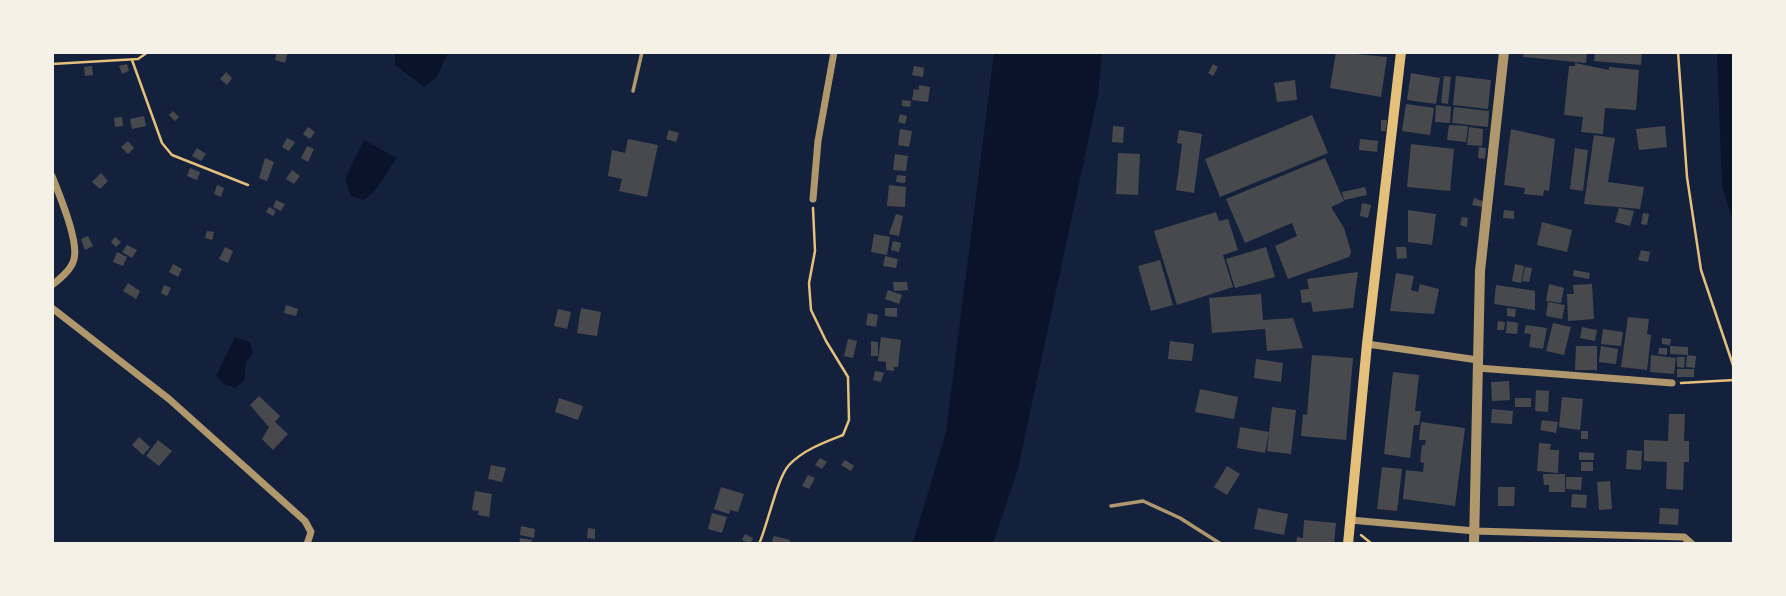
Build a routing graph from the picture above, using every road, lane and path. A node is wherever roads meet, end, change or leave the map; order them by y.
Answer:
1 (148, 52) edge
2 (642, 52) edge
3 (834, 52) edge
4 (1401, 52) edge
5 (1504, 52) edge
6 (1678, 52) edge
7 (132, 60) junction
8 (52, 64) edge
9 (633, 91) dead end
10 (52, 177) edge
11 (248, 185) dead end
12 (813, 200) joint
13 (52, 285) edge
14 (52, 308) edge
15 (1367, 344) junction
16 (1478, 364) junction
17 (1734, 368) edge
18 (1734, 380) edge
19 (1672, 383) joint
20 (1111, 506) dead end
21 (1350, 520) junction
22 (1475, 531) junction
23 (1605, 540) edge
24 (307, 544) edge
25 (759, 544) edge
26 (1221, 544) edge
27 (1348, 544) edge
28 (1474, 544) edge
29 (1692, 544) edge

1 - 7 path
2 - 9 lane
3 - 12 street
4 - 15 main road
5 - 16 street
6 - 17 path
7 - 8 path
7 - 11 path
10 - 13 street
12 - 25 path
14 - 24 street
15 - 16 street
15 - 21 main road
16 - 19 street
16 - 22 street
18 - 19 path
20 - 26 lane
21 - 22 street
21 - 27 main road
22 - 23 street
22 - 28 street
23 - 29 street

